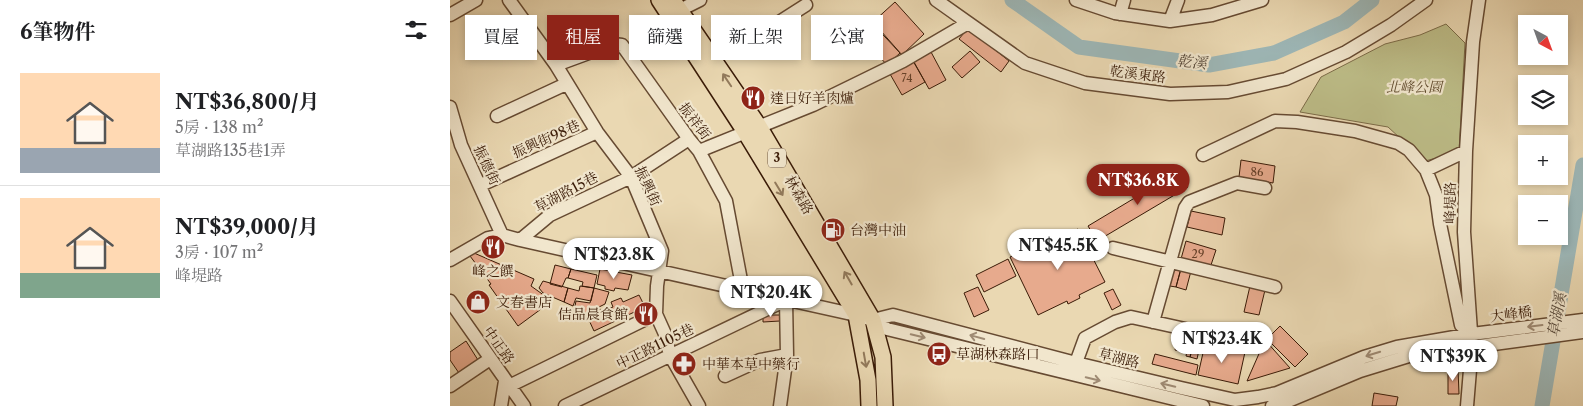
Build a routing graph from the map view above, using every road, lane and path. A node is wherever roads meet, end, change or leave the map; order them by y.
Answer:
1 (476, 0) edge
2 (509, 0) edge
3 (659, 0) edge
4 (700, 0) edge
5 (936, 0) edge
6 (1076, 0) edge
7 (1124, 0) edge
8 (1178, 0) edge
9 (1262, 0) edge
10 (1426, 0) edge
11 (1468, 0) edge
12 (677, 5) edge
13 (806, 5) dead end
14 (1478, 6) edge
15 (1120, 14) junction
16 (450, 15) edge
17 (1170, 21) junction
18 (968, 23) junction
19 (710, 56) junction
20 (556, 65) junction
21 (566, 84) junction
22 (450, 107) edge
23 (497, 116) dead end
24 (752, 129) junction
25 (597, 132) junction
26 (689, 139) junction
27 (699, 151) junction
28 (1466, 151) junction
29 (1203, 155) dead end
30 (1426, 170) junction
31 (631, 177) junction
32 (481, 185) junction
33 (1266, 188) dead end
34 (502, 235) junction
35 (520, 240) junction
36 (1114, 248) dead end
37 (450, 260) edge
38 (1172, 262) junction
39 (660, 272) junction
40 (1275, 287) dead end
41 (743, 291) junction
42 (786, 300) junction
43 (451, 307) edge
44 (656, 314) junction
45 (856, 315) junction
46 (873, 320) junction
47 (1583, 320) edge
48 (1153, 322) junction
49 (1583, 332) edge
50 (1472, 340) junction
51 (1253, 344) dead end
52 (670, 355) junction
53 (787, 355) junction
54 (490, 359) junction
55 (1074, 368) junction
56 (725, 376) dead end
57 (507, 383) junction
58 (450, 386) edge
59 (1278, 402) edge
60 (501, 406) edge
61 (524, 406) edge
62 (565, 406) edge
63 (699, 406) edge
64 (780, 406) edge
65 (869, 406) edge
66 (885, 406) edge
67 (1203, 406) edge
68 (1467, 406) edge

1 - 16 street
2 - 20 street, 振興街
3 - 24 main road, 林森路 / 3
4 - 12 street
5 - 18 street, 乾溪東路
6 - 15 street
7 - 15 street
8 - 17 street
9 - 17 street
10 - 18 street, 乾溪東路
11 - 14 street
12 - 19 main road, 林森路 / 3
13 - 19 street
14 - 28 street, 峰堤路
15 - 17 street
18 - 24 street
24 -> 19 main road, 林森路 / 3
20 - 21 street, 振興街
20 - 26 street, 振祥街
21 - 23 street
21 - 25 street, 振興街
22 - 32 street, 振德街
24 - 27 street
24 -> 45 main road, 林森路 / 3
46 -> 24 main road, 林森路 / 3
25 - 31 street, 振興街
25 - 32 street, 振興街98巷
26 - 27 street, 振祥街
26 - 31 street, 草湖路15巷
27 - 41 street, 振祥街
28 - 30 street
28 - 50 street, 峰堤路
29 - 30 street
30 - 50 street
31 - 35 street, 草湖路15巷
31 - 39 street, 振興街
32 - 34 street, 振德街
33 - 38 street
34 - 35 street, 草湖路
34 - 37 street
35 - 39 street, 草湖路
36 - 38 street
38 - 40 street
38 - 48 street
39 - 41 street, 草湖路
39 - 44 street, 振興街
41 - 42 street, 草湖路
42 - 45 street, 草湖路
42 - 52 street, 中正路1105巷
42 - 53 street
43 - 54 street, 中正路
44 - 52 street, 振興街
44 - 57 street
45 - 46 street, 草湖路
45 -> 65 main road, 林森路 / 3
46 - 55 street, 草湖路
46 - 66 main road, 林森路 / 3
47 -> 50 street, 大峰橋
48 - 51 street
48 - 55 street
49 - 50 street, 大峰橋
50 - 59 street, 草湖路
50 - 68 street, 峰堤路
52 - 62 street, 中正路1105巷
52 - 63 street, 振興街
53 - 56 street
53 - 64 street
54 - 57 street, 中正路
54 - 58 street
59 -> 55 street, 草湖路
55 -> 67 street, 草湖路
57 - 60 street
57 - 61 street, 中正路

